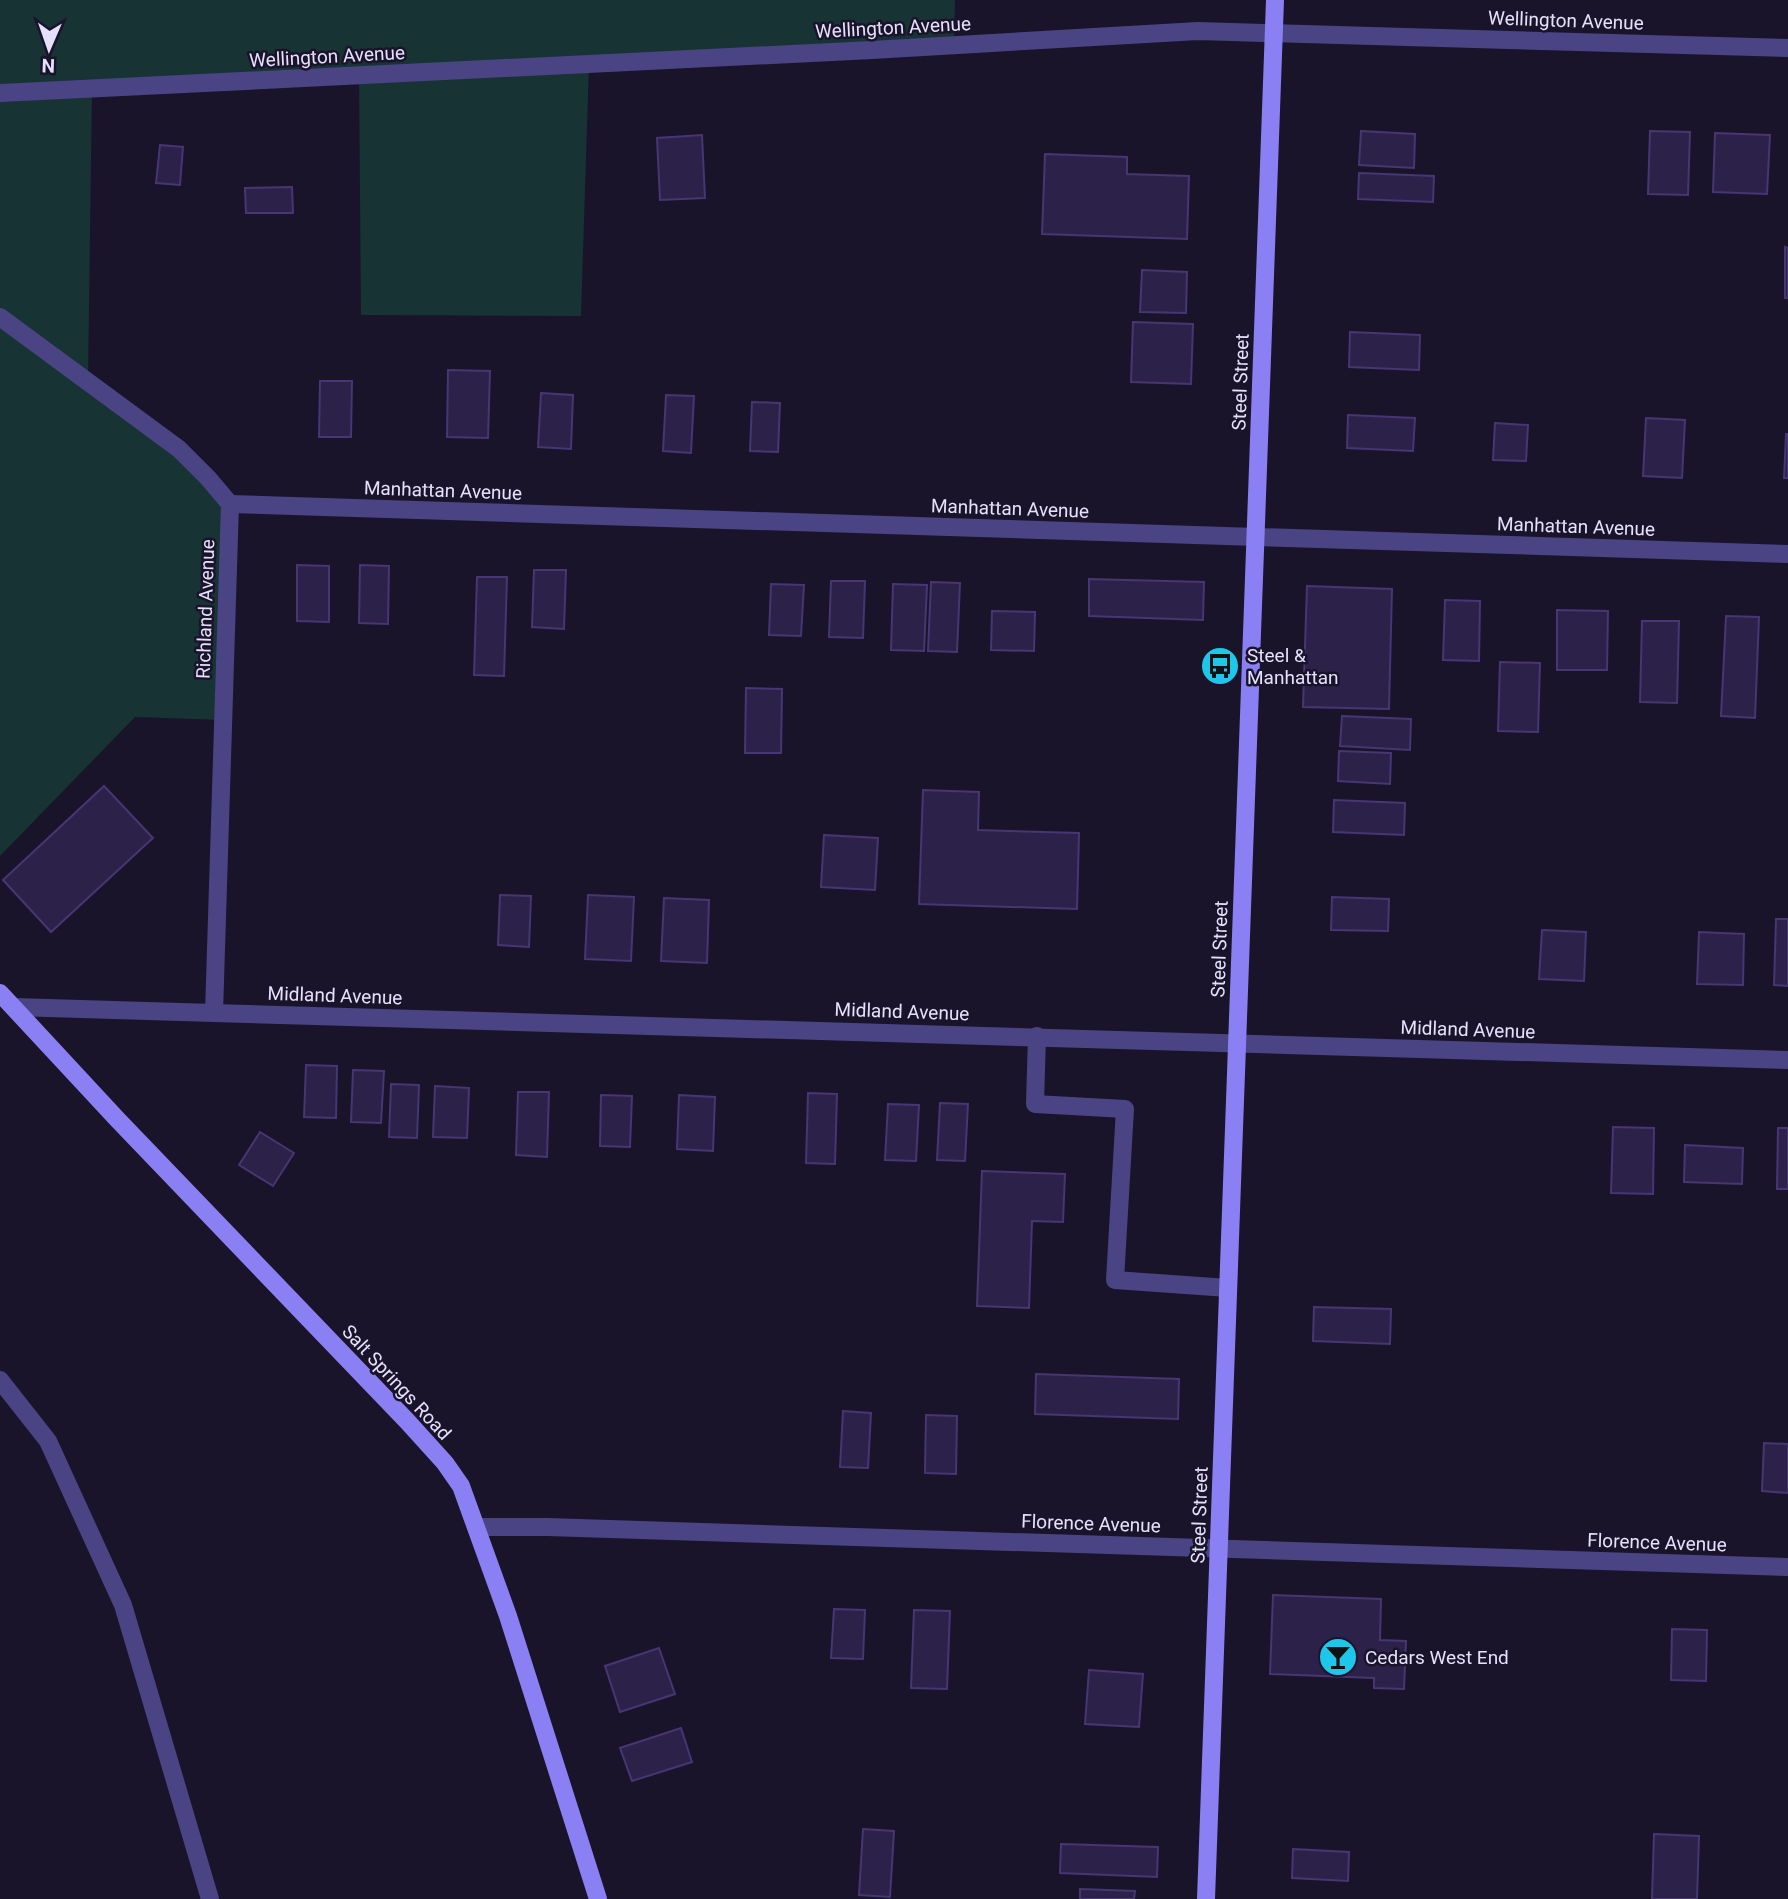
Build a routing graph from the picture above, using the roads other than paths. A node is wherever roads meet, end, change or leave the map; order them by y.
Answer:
1 (1275, 0) edge
2 (1273, 32) junction
3 (1788, 48) edge
4 (0, 93) edge
5 (0, 317) edge
6 (230, 505) junction
7 (1255, 537) junction
8 (1788, 554) edge
9 (0, 993) edge
10 (14, 1007) junction
11 (214, 1013) junction
12 (1037, 1036) junction
13 (1236, 1042) junction
14 (1788, 1059) edge
15 (1228, 1288) junction
16 (0, 1380) edge
17 (476, 1527) junction
18 (1218, 1548) junction
19 (1788, 1567) edge
20 (209, 1899) edge
21 (597, 1899) edge
22 (1206, 1899) edge

1 - 2 street, Steel Street
2 - 3 street, Wellington Avenue
2 - 4 street, Wellington Avenue
2 - 7 street, Steel Street
5 - 6 street
6 - 7 street, Manhattan Avenue
6 - 11 street, Richland Avenue
7 - 8 street, Manhattan Avenue
7 - 13 street, Steel Street
9 - 10 street, Salt Springs Road
10 - 11 street, Midland Avenue
10 - 17 street, Salt Springs Road
11 - 12 street, Midland Avenue
12 - 13 street, Midland Avenue
12 - 15 street
13 - 14 street, Midland Avenue
13 - 15 street, Steel Street
15 - 18 street, Steel Street
16 - 20 street
17 - 18 street, Florence Avenue
17 - 21 street, Salt Springs Road
18 - 19 street, Florence Avenue
18 - 22 street, Steel Street

